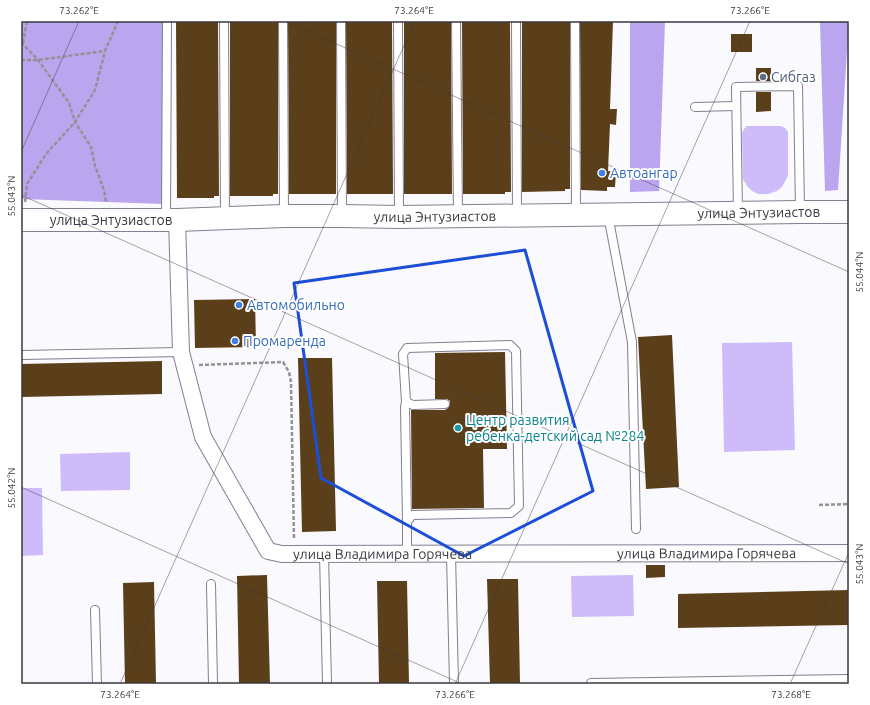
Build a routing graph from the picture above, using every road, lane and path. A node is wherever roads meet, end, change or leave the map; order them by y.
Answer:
1 (27, 21) edge
2 (118, 21) edge
3 (167, 21) edge
4 (224, 21) edge
5 (283, 21) edge
6 (341, 21) edge
7 (398, 21) edge
8 (456, 21) edge
9 (516, 21) edge
10 (575, 21) edge
11 (22, 42) edge
12 (105, 51) junction
13 (21, 60) edge
14 (38, 60) junction
15 (736, 106) junction
16 (695, 107) dead end
17 (75, 122) junction
18 (738, 212) junction
19 (800, 212) junction
20 (849, 212) edge
21 (608, 214) junction
22 (517, 215) junction
23 (576, 215) junction
24 (284, 216) junction
25 (342, 216) junction
26 (458, 216) junction
27 (400, 217) junction
28 (225, 218) junction
29 (23, 220) edge
30 (110, 220) junction
31 (171, 220) junction
32 (21, 355) edge
33 (182, 359) junction
34 (406, 402) junction
35 (445, 404) dead end
36 (849, 504) edge
37 (819, 505) dead end
38 (407, 522) junction
39 (636, 529) dead end
40 (849, 553) edge
41 (294, 554) junction
42 (324, 554) junction
43 (407, 554) junction
44 (451, 554) junction
45 (211, 584) dead end
46 (96, 610) dead end
47 (849, 679) edge
48 (591, 683) dead end
49 (97, 684) edge
50 (213, 684) edge
51 (327, 684) edge
52 (454, 684) edge

1 - 11 path
2 - 12 path
3 - 31 lane
4 - 28 lane
5 - 24 lane
6 - 25 lane
7 - 27 lane
8 - 26 lane
9 - 22 lane
10 - 23 lane
11 - 14 path
12 - 14 path
12 - 17 path
13 - 14 path
14 - 17 path
15 - 16 lane
15 - 18 lane
15 - 19 lane
17 - 29 path
17 - 30 path
18 - 19 main road, улица Энтузиастов
18 - 21 main road, улица Энтузиастов
19 - 20 main road, улица Энтузиастов
21 - 23 main road, улица Энтузиастов
21 - 39 lane
22 - 23 main road, улица Энтузиастов
22 - 26 main road, улица Энтузиастов
24 - 25 main road, улица Энтузиастов
24 - 28 main road, улица Энтузиастов
25 - 27 main road, улица Энтузиастов
26 - 27 main road, улица Энтузиастов
28 - 31 main road, улица Энтузиастов
29 - 30 main road, улица Энтузиастов
30 - 31 main road, улица Энтузиастов
31 - 33 street, улица Владимира Горячева
32 - 33 lane
33 - 41 street, улица Владимира Горячева
33 - 41 path
34 - 35 lane
34 - 38 lane
34 - 38 lane
36 - 37 path
38 - 43 lane
40 - 44 street, улица Владимира Горячева
41 - 42 street, улица Владимира Горячева
42 - 43 street, улица Владимира Горячева
42 - 51 lane
43 - 44 street, улица Владимира Горячева
44 - 52 lane
45 - 50 lane
46 - 49 lane
47 - 48 lane

